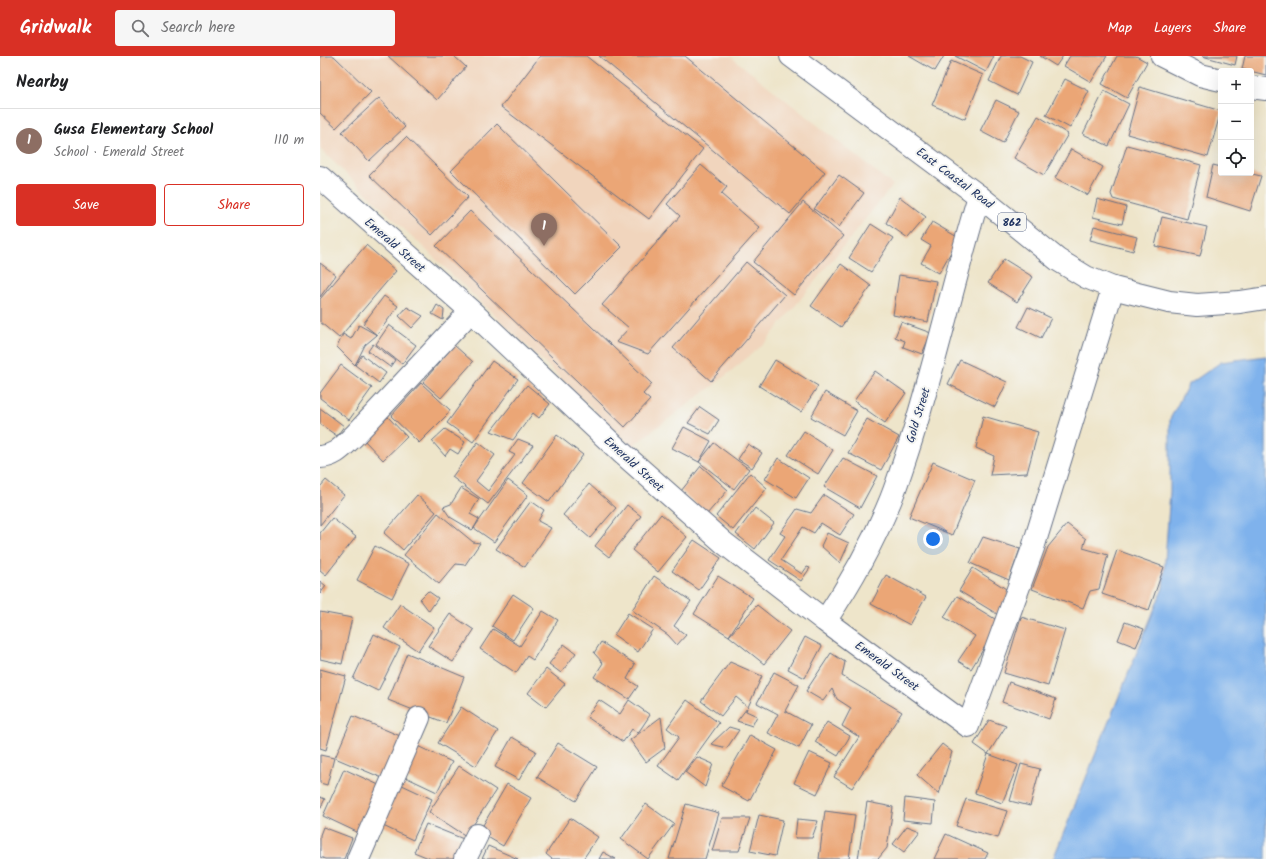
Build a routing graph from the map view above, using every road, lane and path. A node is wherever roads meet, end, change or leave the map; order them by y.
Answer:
1 (791, 56) edge
2 (1162, 56) edge
3 (1218, 79) edge
4 (1254, 87) edge
5 (1266, 89) edge
6 (322, 185) edge
7 (979, 196) junction
8 (1113, 288) junction
9 (1266, 298) edge
10 (471, 311) junction
11 (324, 456) edge
12 (825, 621) junction
13 (419, 718) dead end
14 (477, 835) dead end
15 (358, 859) edge
16 (465, 859) edge

1 - 7 street, East Coastal Road / 862
2 - 3 street
4 - 5 street
6 - 10 street, Emerald Street
7 - 8 street, East Coastal Road / 862
7 - 12 street, Gold Street
8 - 9 street, East Coastal Road / 862
8 - 12 street, Emerald Street
10 - 11 street
10 - 12 street, Emerald Street
13 - 15 street
14 - 16 street

